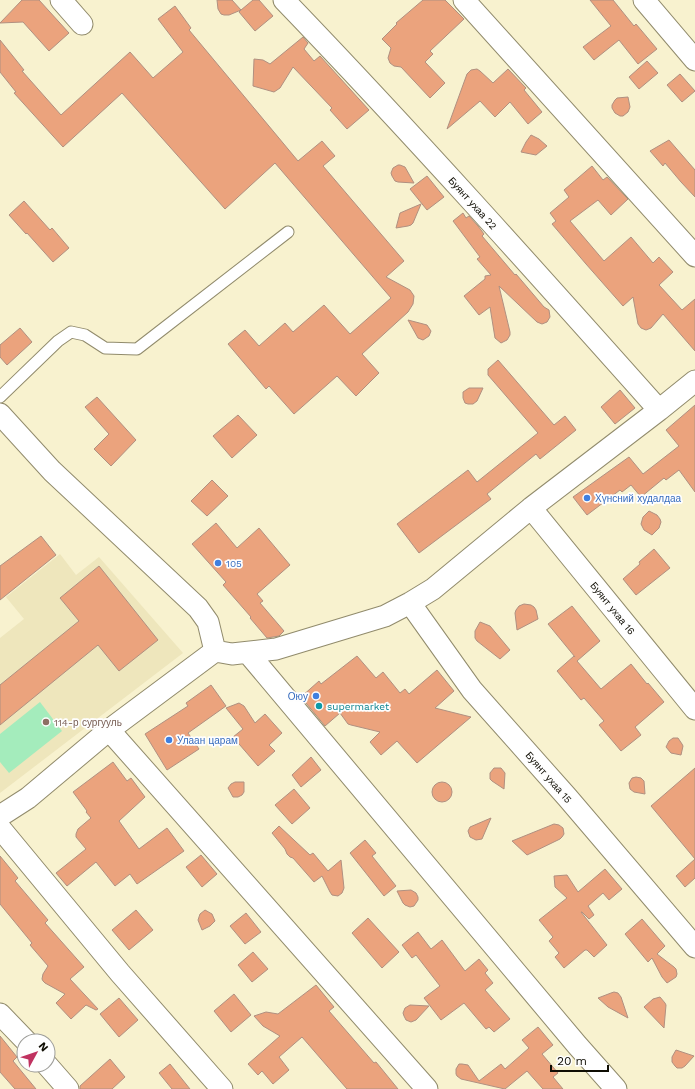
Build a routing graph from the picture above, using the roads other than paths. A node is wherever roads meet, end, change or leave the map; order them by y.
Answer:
1 (61, 0) edge
2 (284, 0) edge
3 (464, 0) edge
4 (644, 0) edge
5 (82, 24) dead end
6 (695, 60) edge
7 (288, 232) dead end
8 (695, 256) edge
9 (695, 381) edge
10 (0, 397) edge
11 (659, 410) junction
12 (0, 414) edge
13 (531, 508) junction
14 (410, 603) junction
15 (216, 651) junction
16 (248, 653) junction
17 (695, 709) edge
18 (108, 730) junction
19 (0, 816) edge
20 (0, 828) edge
21 (695, 947) edge
22 (0, 1014) edge
23 (18, 1033) edge
24 (55, 1073) edge
25 (68, 1089) edge
26 (222, 1089) edge
27 (427, 1089) edge
28 (616, 1089) edge

1 - 5 street
2 - 11 street, Буянт ухаа 22
3 - 8 street
4 - 6 street
7 - 10 lane
9 - 11 street
11 - 13 street
12 - 15 street
13 - 14 street
13 - 17 street, Буянт ухаа 16
14 - 16 street
14 - 21 street, Буянт ухаа 15
15 - 16 street
15 - 18 street
16 - 28 street
18 - 19 street
18 - 27 street
20 - 26 street
22 - 23 street
24 - 25 street

